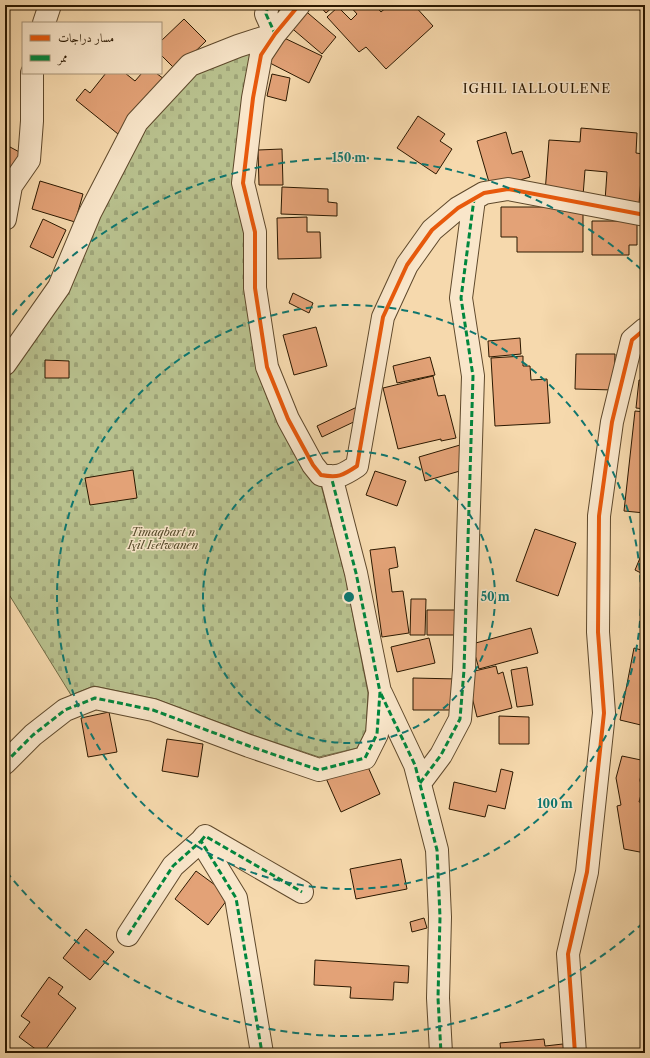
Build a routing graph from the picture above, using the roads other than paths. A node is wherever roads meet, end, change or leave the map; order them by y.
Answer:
1 (50, 5) edge
2 (268, 5) edge
3 (299, 5) edge
4 (44, 22) edge
5 (275, 34) junction
6 (32, 74) edge
7 (474, 199) junction
8 (645, 215) edge
9 (5, 219) edge
10 (645, 329) edge
11 (5, 364) edge
12 (331, 476) junction
13 (380, 692) junction
14 (5, 763) edge
15 (420, 783) junction
16 (201, 841) junction
17 (302, 892) dead end
18 (128, 935) dead end
19 (262, 1053) edge
20 (440, 1053) edge
21 (575, 1053) edge

1 - 4 street
2 - 5 street
3 - 5 street
5 - 11 street
5 - 12 street
6 - 9 street
7 - 8 street
7 - 12 street
7 - 15 street
10 - 21 street
12 - 13 street
13 - 14 street
13 - 15 street
15 - 20 street
16 - 17 street
16 - 18 street
16 - 19 street

